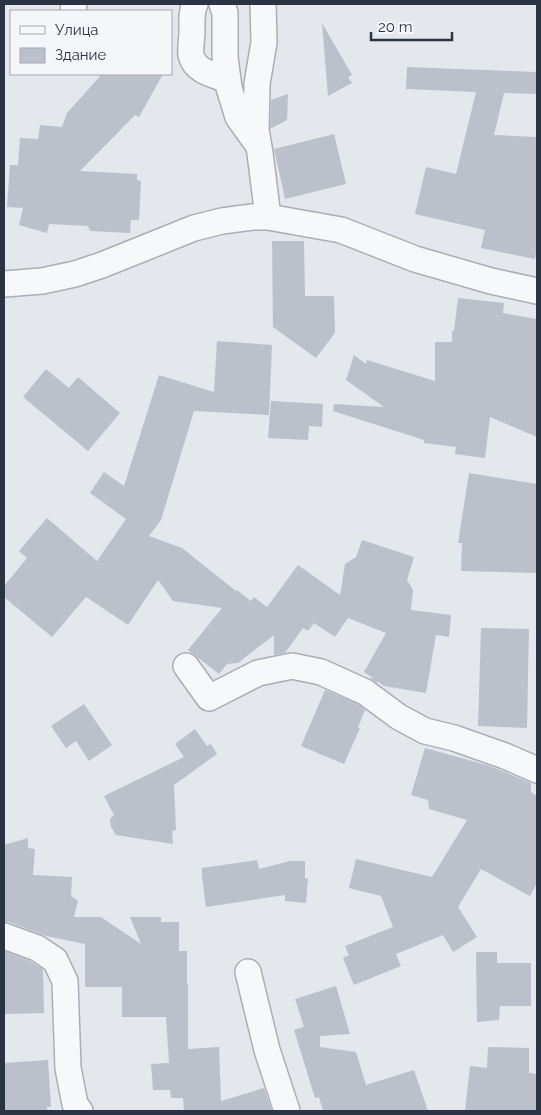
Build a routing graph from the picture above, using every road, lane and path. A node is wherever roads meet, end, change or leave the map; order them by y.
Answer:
1 (195, 4) edge
2 (222, 4) edge
3 (263, 4) edge
4 (228, 80) junction
5 (259, 147) junction
6 (268, 217) junction
7 (537, 291) edge
8 (8, 292) edge
9 (186, 666) dead end
10 (537, 770) edge
11 (4, 936) edge
12 (248, 972) dead end
13 (80, 1111) edge
14 (287, 1111) edge

1 - 4 street
2 - 4 street
3 - 5 street
4 - 5 street
5 - 6 street
6 - 7 street
6 - 8 street
9 - 10 street
11 - 13 street
12 - 14 street

